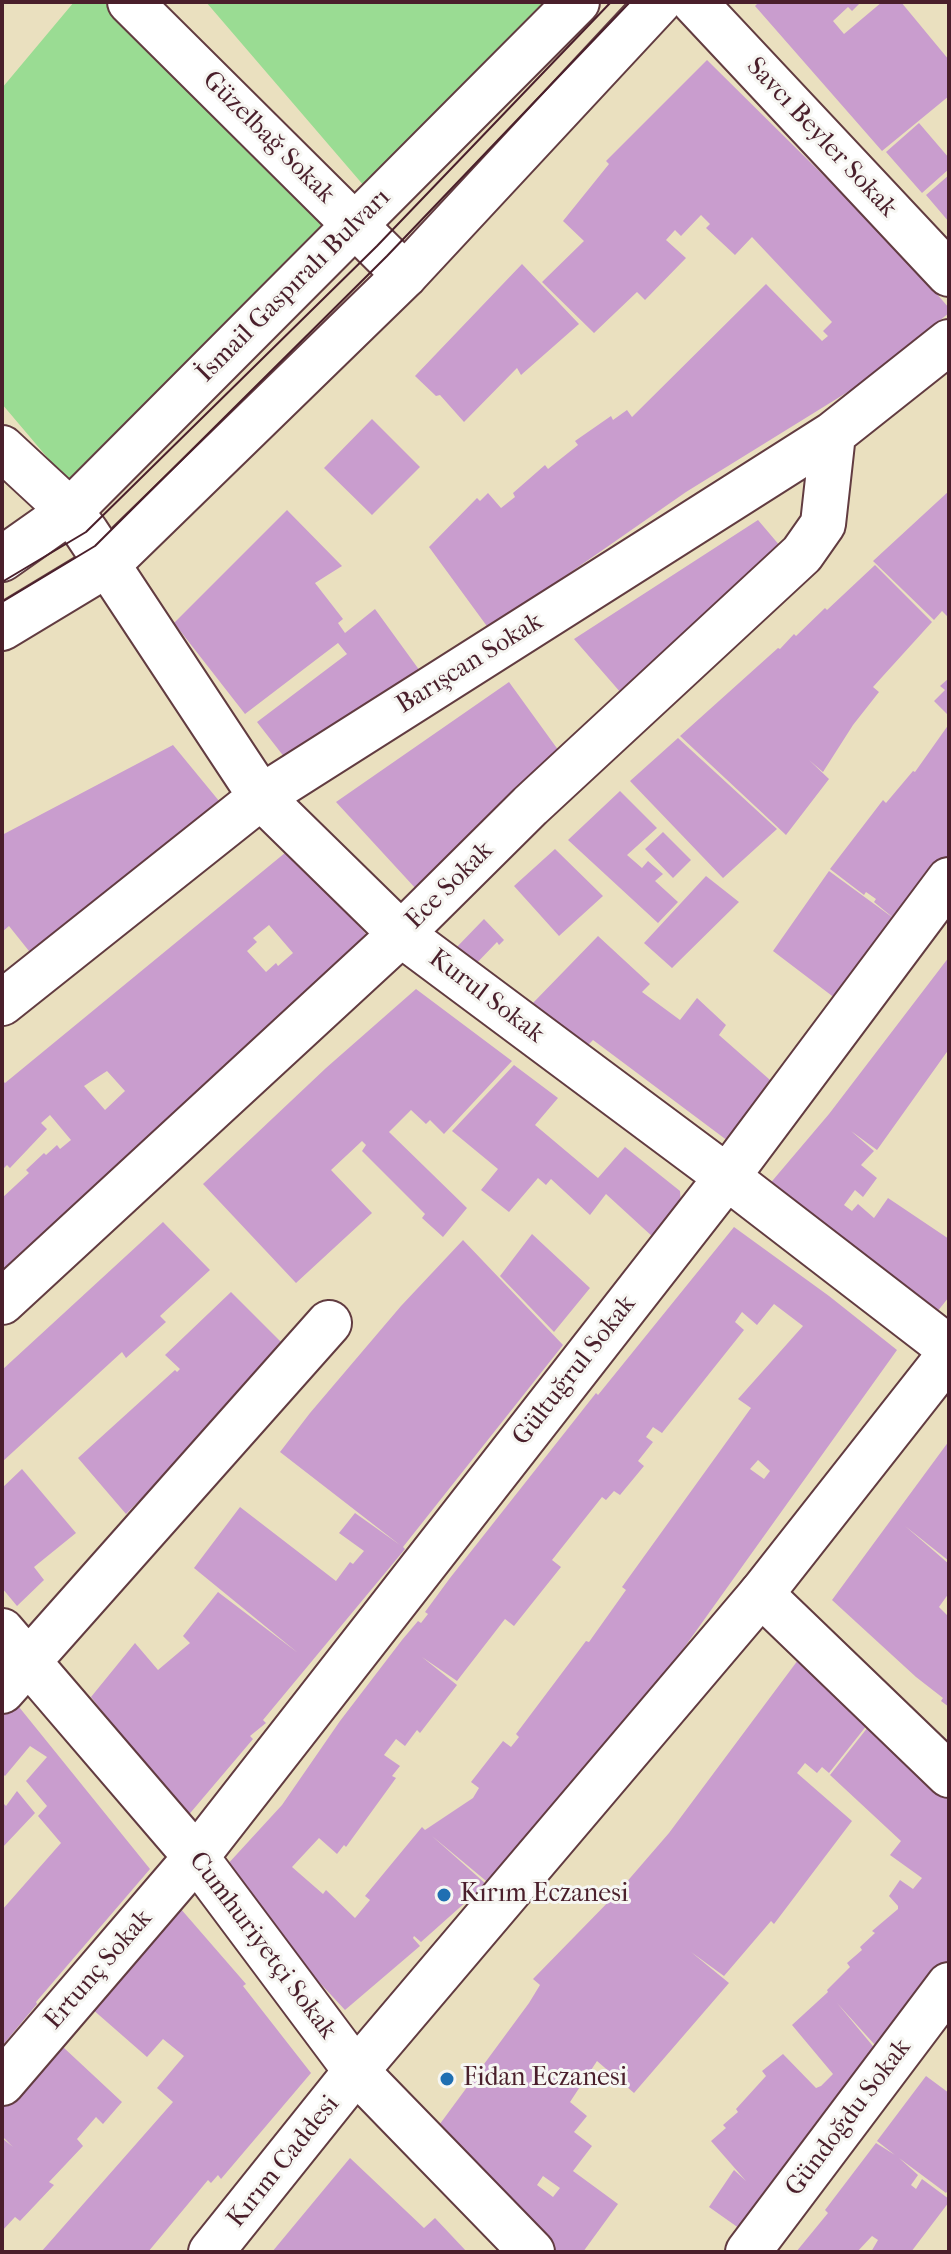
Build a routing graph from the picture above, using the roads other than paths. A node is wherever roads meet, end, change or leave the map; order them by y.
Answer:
1 (130, 2) edge
2 (577, 2) edge
3 (659, 2) edge
4 (694, 2) edge
5 (356, 224) junction
6 (949, 274) edge
7 (405, 275) junction
8 (949, 342) edge
9 (833, 434) junction
10 (2, 448) edge
11 (70, 511) junction
12 (2, 559) edge
13 (108, 564) junction
14 (2, 628) edge
15 (261, 797) junction
16 (949, 880) edge
17 (401, 934) junction
18 (2, 1003) edge
19 (727, 1177) junction
20 (2, 1302) edge
21 (329, 1323) dead end
22 (949, 1348) edge
23 (949, 1355) edge
24 (761, 1594) junction
25 (11, 1661) edge
26 (949, 1775) edge
27 (196, 1857) junction
28 (949, 1985) edge
29 (356, 2071) junction
30 (2, 2083) edge
31 (211, 2252) edge
32 (532, 2252) edge
33 (748, 2252) edge

1 - 5 street, Güzelbağ Sokak
2 - 5 street, İsmail Gaspıralı Bulvarı
3 - 7 street
4 - 6 street, Savcı Beyler Sokak
5 - 7 street, Güzelbağ Sokak
5 - 11 street, İsmail Gaspıralı Bulvarı
7 - 13 street
8 - 9 street, Barışcan Sokak
9 - 15 street, Barışcan Sokak
9 - 17 street, Ece Sokak
10 - 11 street, Kurul Sokak
11 - 12 street, İsmail Gaspıralı Bulvarı
11 - 13 street, Kurul Sokak
13 - 14 street
13 - 15 street, Kurul Sokak
15 - 17 street, Kurul Sokak
15 - 18 street, Barışcan Sokak
16 - 19 street, Gültuğrul Sokak
17 - 19 street, Kurul Sokak
17 - 20 street, Ece Sokak
19 - 22 street, Kurul Sokak
19 - 27 street, Gültuğrul Sokak
21 - 25 street
23 - 24 street, Kırım Caddesi
24 - 26 street
24 - 29 street, Kırım Caddesi
25 - 27 street, Cumhuriyetçi Sokak
27 - 29 street, Cumhuriyetçi Sokak
27 - 30 street, Ertunç Sokak
28 - 33 street, Gündoğdu Sokak
29 - 31 street, Kırım Caddesi
29 - 32 street, Cumhuriyetçi Sokak

